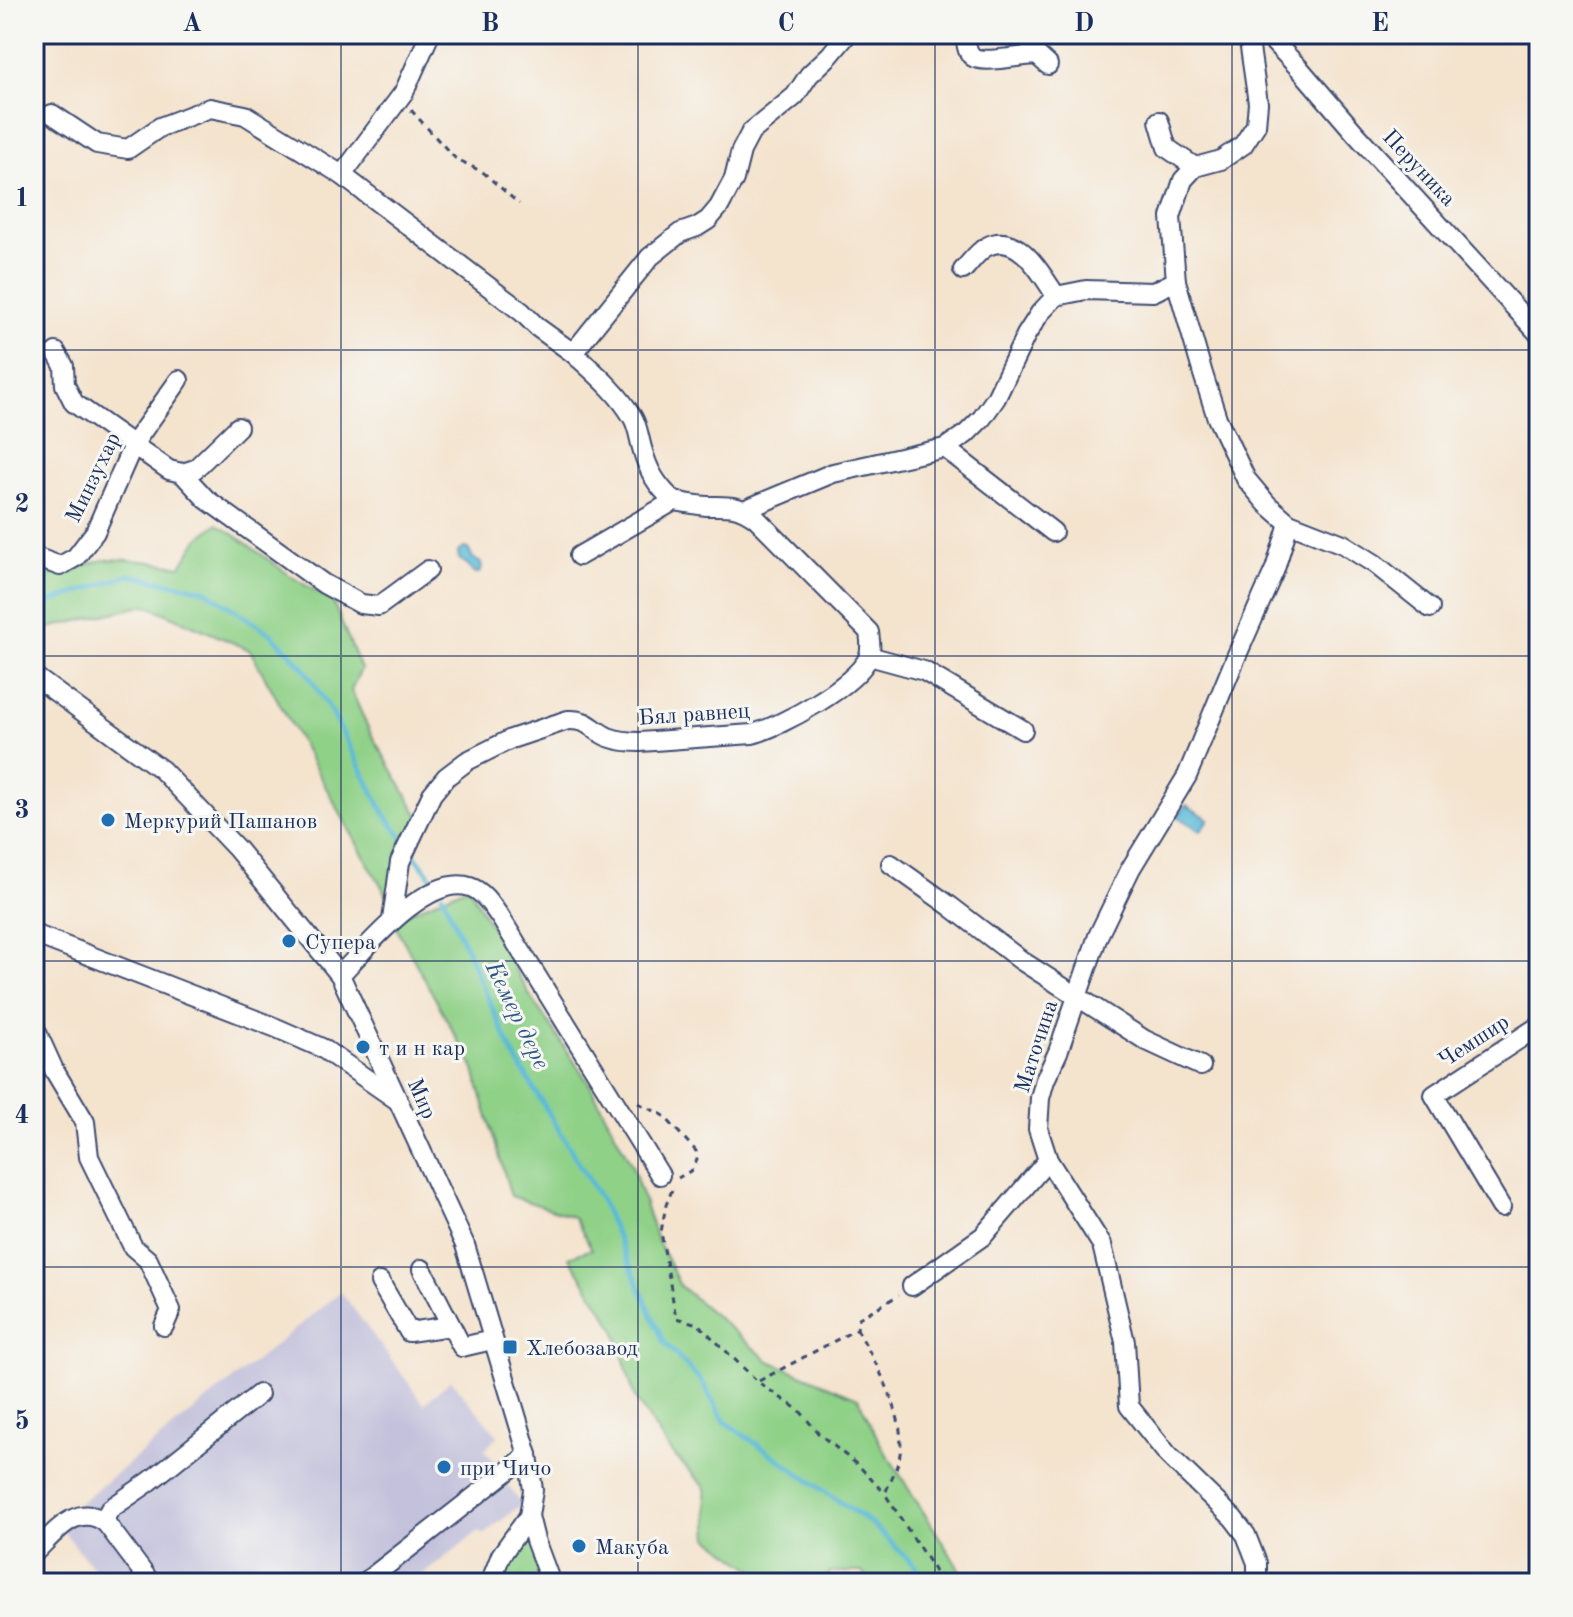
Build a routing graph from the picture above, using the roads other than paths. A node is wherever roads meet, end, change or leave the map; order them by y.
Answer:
1 (430, 34) edge
2 (966, 34) edge
3 (1248, 34) edge
4 (1266, 34) edge
5 (845, 37) dead end
6 (1048, 65) dead end
7 (52, 114) dead end
8 (1159, 121) dead end
9 (1195, 167) junction
10 (342, 175) junction
11 (963, 270) dead end
12 (1176, 281) junction
13 (1056, 296) junction
14 (1539, 334) edge
15 (56, 352) dead end
16 (573, 353) junction
17 (179, 380) dead end
18 (238, 427) dead end
19 (134, 443) junction
20 (945, 448) junction
21 (182, 473) junction
22 (674, 501) junction
23 (744, 510) junction
24 (1289, 523) junction
25 (1053, 532) dead end
26 (34, 554) edge
27 (579, 556) dead end
28 (428, 570) dead end
29 (1430, 608) dead end
30 (869, 656) junction
31 (35, 680) edge
32 (1023, 730) dead end
33 (891, 864) dead end
34 (392, 920) junction
35 (34, 934) edge
36 (340, 975) junction
37 (1076, 995) junction
38 (34, 1026) edge
39 (1539, 1026) edge
40 (1201, 1066) dead end
41 (398, 1102) junction
42 (1048, 1160) junction
43 (668, 1177) road end
44 (1501, 1207) dead end
45 (422, 1269) dead end
46 (380, 1282) dead end
47 (912, 1286) road end
48 (164, 1326) dead end
49 (451, 1326) junction
50 (492, 1340) junction
51 (259, 1394) dead end
52 (528, 1455) junction
53 (529, 1516) junction
54 (106, 1523) junction
55 (35, 1552) edge
56 (151, 1583) edge
57 (364, 1583) edge
58 (490, 1583) edge
59 (551, 1583) edge
60 (1257, 1583) edge

1 - 10 street
2 - 6 street
3 - 9 street
4 - 14 street, Перуника
5 - 16 street
7 - 10 street
8 - 9 street
9 - 12 street
10 - 16 street
11 - 13 street
12 - 13 street
12 - 24 street
13 - 20 street
15 - 19 street
16 - 22 street
17 - 19 street, Минзухар
18 - 21 street
19 - 21 street
19 - 26 street, Минзухар
20 - 23 street
20 - 25 street
21 - 28 street
22 - 23 street
22 - 27 street
23 - 30 street
24 - 29 street
24 - 37 street, Маточина
30 - 32 street
30 - 34 street, Бял равнец
31 - 36 street, Мир
33 - 37 street
34 - 36 street
34 - 43 street
35 - 41 street
36 - 41 street, Мир
37 - 40 street
37 - 42 street, Маточина
38 - 48 street
39 - 44 street, Чемшир
41 - 50 street, Мир
42 - 47 street
42 - 60 street, Маточина
45 - 49 street
46 - 49 street
49 - 50 street
50 - 52 street, Мир
51 - 54 street
52 - 53 street, Мир
52 - 57 street
53 - 58 street
53 - 59 street, Мир
54 - 55 street
54 - 56 street

